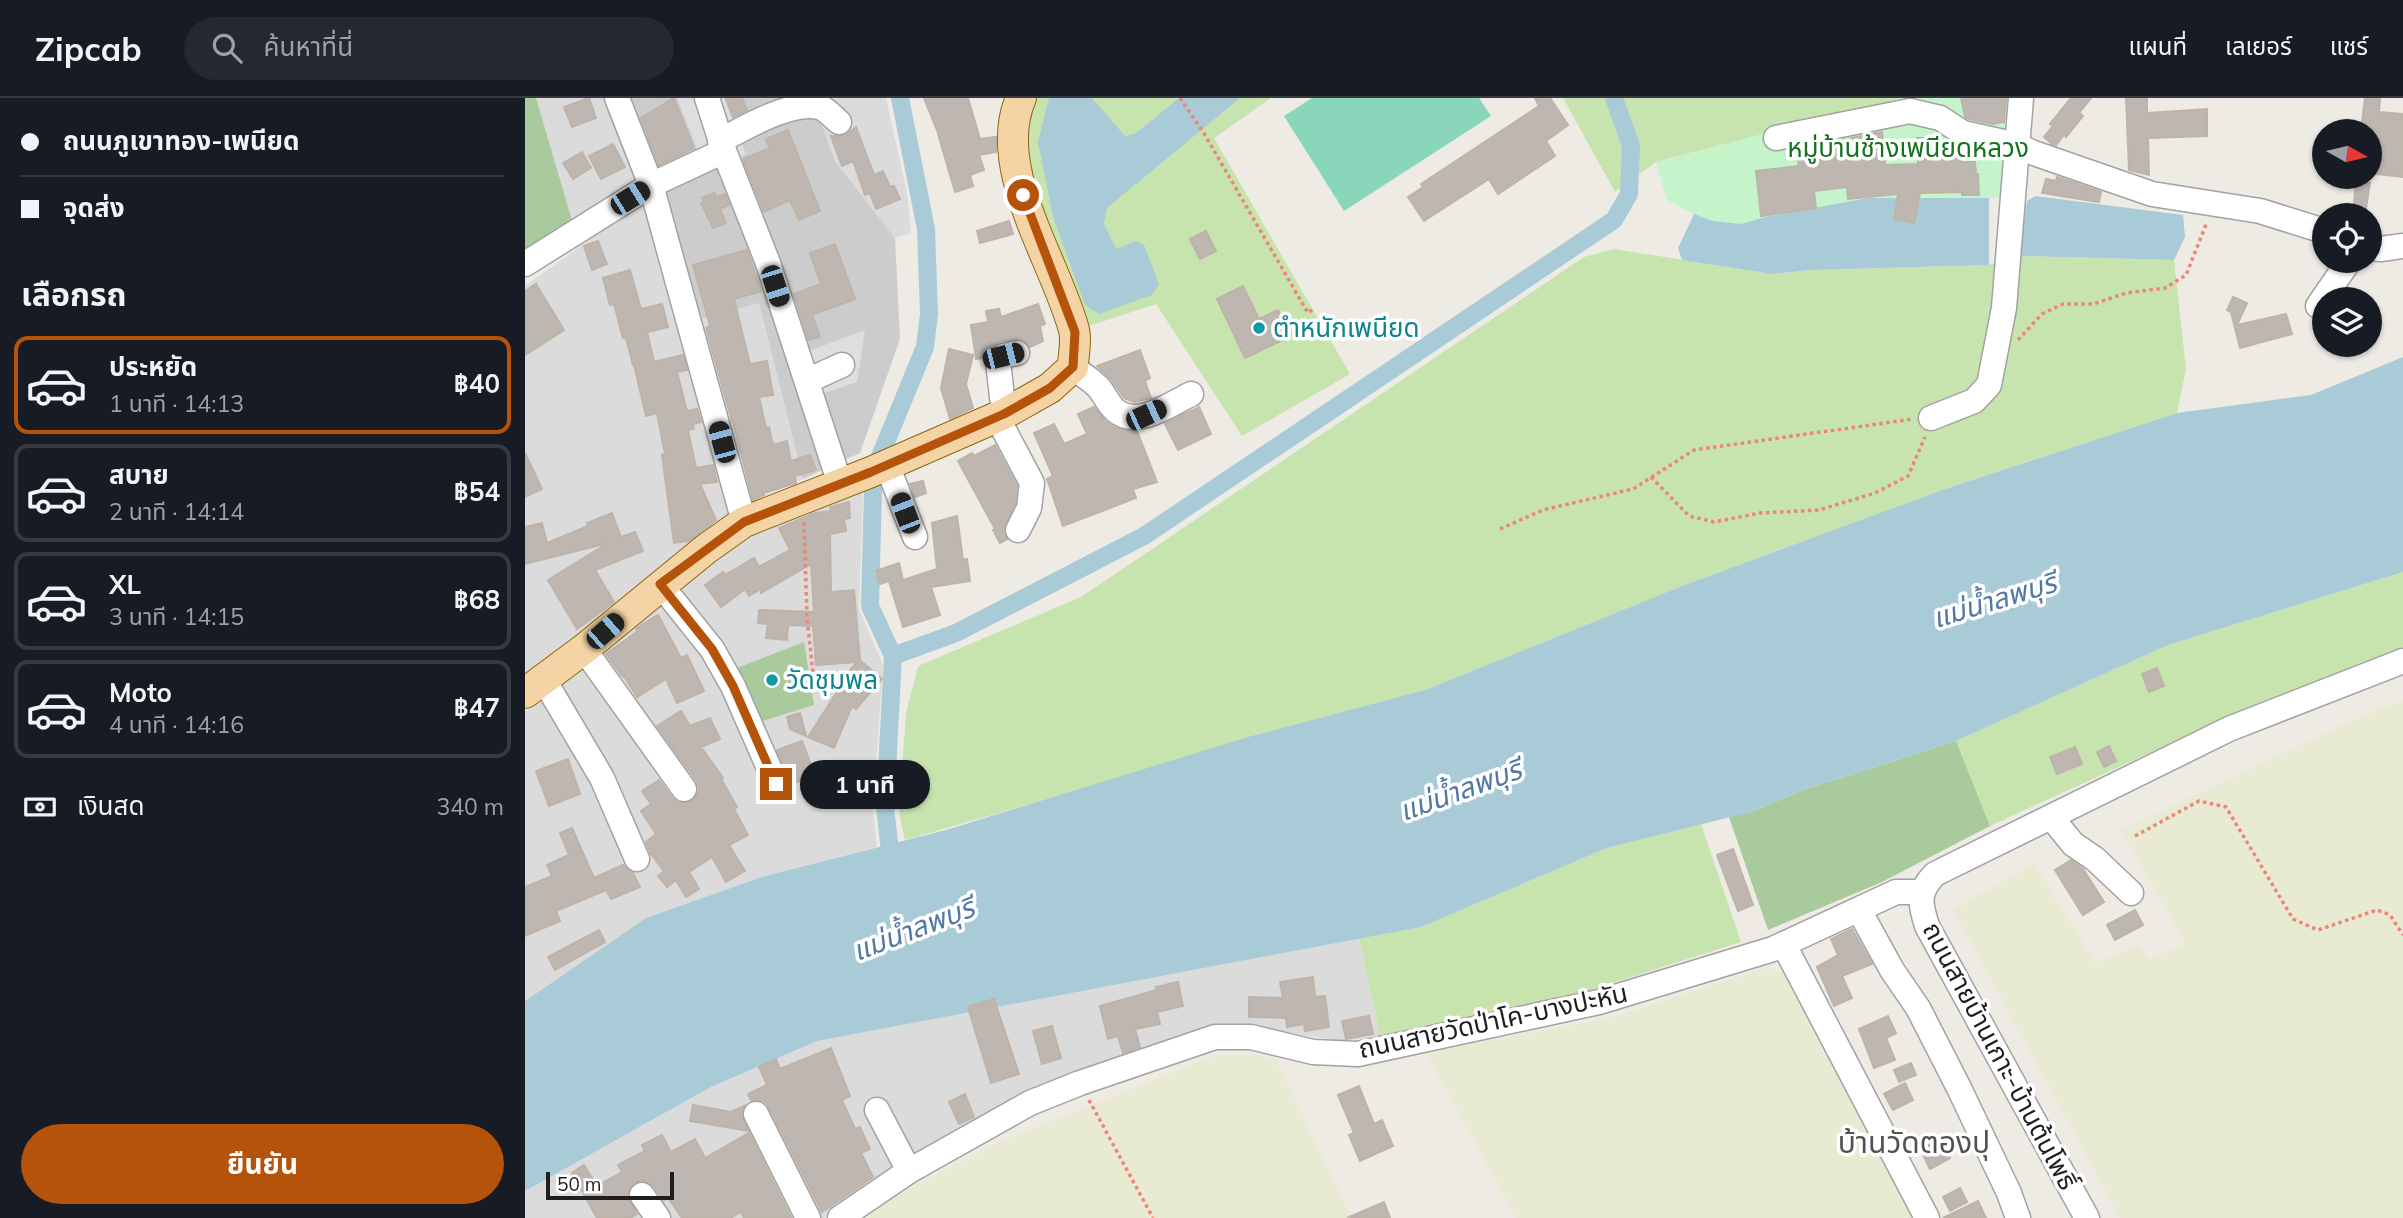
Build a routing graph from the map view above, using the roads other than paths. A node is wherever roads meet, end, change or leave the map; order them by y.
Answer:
1 (617, 98) edge
2 (707, 98) edge
3 (1021, 98) edge
4 (2021, 98) edge
5 (839, 122) dead end
6 (1776, 138) dead end
7 (2017, 145) junction
8 (722, 146) junction
9 (651, 185) junction
10 (2312, 227) edge
11 (2403, 246) edge
12 (2382, 249) edge
13 (525, 264) edge
14 (1017, 353) dead end
15 (842, 365) dead end
16 (1073, 367) junction
17 (807, 381) junction
18 (1191, 394) dead end
19 (1000, 415) junction
20 (1931, 418) road end
21 (879, 468) junction
22 (840, 484) junction
23 (1024, 519) dead end
24 (744, 522) junction
25 (915, 537) dead end
26 (660, 584) junction
27 (584, 649) junction
28 (2403, 661) edge
29 (534, 686) edge
30 (776, 784) dead end
31 (684, 789) dead end
32 (2051, 817) junction
33 (637, 859) dead end
34 (1922, 892) junction
35 (2131, 893) dead end
36 (1859, 910) junction
37 (1784, 945) junction
38 (877, 1110) dead end
39 (756, 1114) dead end
40 (908, 1171) junction
41 (642, 1195) dead end
42 (658, 1218) edge
43 (808, 1218) edge
44 (840, 1218) edge
45 (1927, 1218) edge
46 (2018, 1218) edge
47 (2087, 1218) edge

1 - 9 street
2 - 8 street
3 - 16 main road
4 - 7 street
5 - 8 street
6 - 7 street
7 - 10 street
7 - 20 street
8 - 9 street
8 - 17 street
9 - 13 street
9 - 24 street
11 - 12 street
14 - 19 street
15 - 17 street
16 - 18 street
16 - 19 main road
17 - 22 street
19 - 21 main road
19 - 23 street
21 - 22 main road
21 - 25 street
22 - 24 main road
24 - 26 main road
26 - 27 main road
26 - 30 street
27 - 29 main road
27 - 31 street
28 - 32 street
29 - 33 street
32 - 34 street
32 - 35 street
34 - 36 street, ถนนสายวัดป่าโค-บางปะหัน
34 - 47 street, ถนนสายบ้านเกาะ-บ้านต้นโพธิ์
36 - 37 street, ถนนสายวัดป่าโค-บางปะหัน
36 - 46 street
37 - 40 street, ถนนสายวัดป่าโค-บางปะหัน
37 - 45 street
38 - 40 street
39 - 43 street
40 - 44 street, ถนนสายวัดป่าโค-บางปะหัน
41 - 42 street

